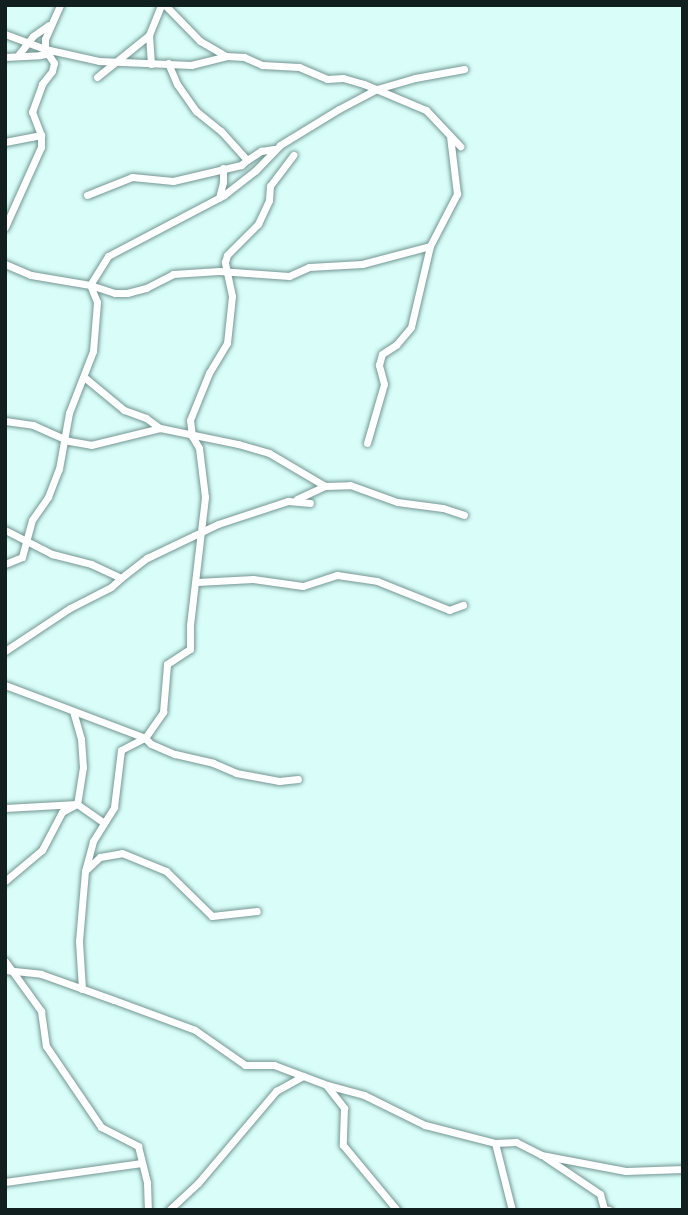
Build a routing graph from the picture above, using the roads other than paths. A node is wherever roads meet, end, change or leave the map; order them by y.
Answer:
1 (60, 5) edge
2 (163, 5) edge
3 (50, 24) junction
4 (5, 34) edge
5 (149, 35) junction
6 (28, 42) junction
7 (46, 49) junction
8 (19, 54) junction
9 (226, 56) junction
10 (5, 57) edge
11 (118, 62) junction
12 (151, 64) junction
13 (168, 64) junction
14 (464, 69) dead end
15 (97, 77) dead end
16 (377, 89) junction
17 (41, 135) junction
18 (450, 136) junction
19 (5, 142) edge
20 (460, 146) dead end
21 (274, 149) junction
22 (293, 155) dead end
23 (247, 160) junction
24 (223, 169) junction
25 (87, 195) dead end
26 (219, 198) junction
27 (5, 227) edge
28 (430, 246) junction
29 (5, 264) edge
30 (225, 271) junction
31 (90, 285) junction
32 (84, 377) junction
33 (5, 421) edge
34 (160, 428) junction
35 (192, 436) junction
36 (64, 439) junction
37 (367, 443) dead end
38 (325, 486) junction
39 (296, 500) junction
40 (310, 503) dead end
41 (464, 515) dead end
42 (5, 530) edge
43 (201, 532) junction
44 (27, 541) junction
45 (5, 564) edge
46 (121, 578) junction
47 (197, 582) junction
48 (463, 605) dead end
49 (5, 651) edge
50 (5, 685) edge
51 (73, 711) junction
52 (145, 738) junction
53 (298, 779) dead end
54 (77, 804) junction
55 (5, 808) edge
56 (104, 823) junction
57 (85, 871) junction
58 (5, 881) edge
59 (257, 911) dead end
60 (5, 961) edge
61 (8, 970) edge
62 (82, 989) junction
63 (303, 1076) junction
64 (327, 1085) junction
65 (495, 1143) junction
66 (541, 1155) junction
67 (142, 1163) junction
68 (683, 1169) edge
69 (5, 1182) edge
70 (148, 1210) edge
71 (169, 1210) edge
72 (397, 1210) edge
73 (512, 1210) edge
74 (609, 1210) edge

1 - 3 street
2 - 5 street
2 - 9 street
3 - 6 street
3 - 7 street
4 - 6 street
5 - 11 street
5 - 12 street
6 - 7 street
6 - 8 street
7 - 8 street
7 - 11 street
7 - 17 street
8 - 10 street
9 - 13 street
9 - 16 street
11 - 12 street
11 - 15 street
12 - 13 street
13 - 23 street
14 - 16 street
16 - 18 street
16 - 21 street
17 - 19 street
17 - 27 street
18 - 20 street
18 - 28 street
21 - 23 street
21 - 26 street
22 - 30 street
23 - 24 street
24 - 25 street
24 - 26 street
26 - 31 street
28 - 30 street
28 - 37 street
29 - 31 street
30 - 31 street
30 - 35 street
31 - 32 street
32 - 34 street
32 - 36 street
33 - 36 street
34 - 35 street
34 - 36 street
35 - 38 street
35 - 43 street
36 - 44 street
38 - 39 street
38 - 41 street
39 - 40 street
39 - 43 street
42 - 44 street
43 - 46 street
43 - 47 street
44 - 45 street
44 - 46 street
46 - 49 street
47 - 48 street
47 - 52 street
50 - 51 street
51 - 52 street
51 - 54 street
52 - 53 street
52 - 56 street
54 - 55 street
54 - 56 street
54 - 58 street
56 - 57 street
57 - 59 street
57 - 62 street
60 - 61 street
61 - 62 street
61 - 67 street
62 - 63 street
63 - 64 street
63 - 71 street
64 - 65 street
64 - 72 street
65 - 66 street
65 - 73 street
66 - 68 street
66 - 74 street
67 - 69 street
67 - 70 street

